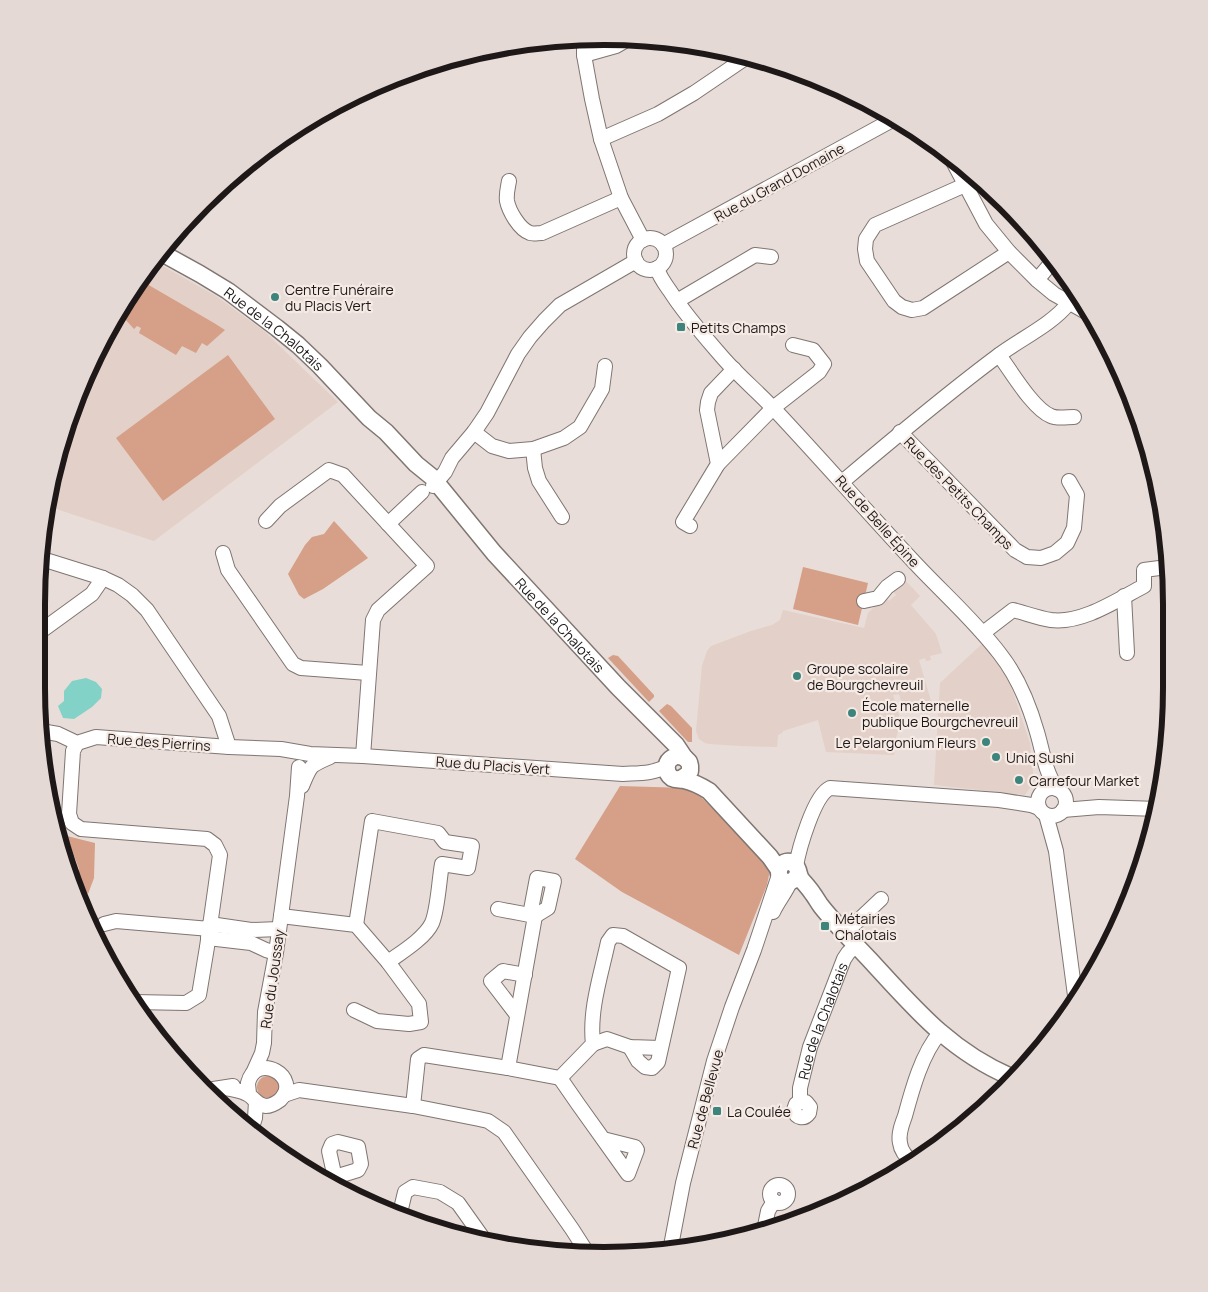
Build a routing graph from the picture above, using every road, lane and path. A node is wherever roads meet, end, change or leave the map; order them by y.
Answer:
1 (617, 45) edge
2 (584, 46) edge
3 (584, 55) junction
4 (740, 62) edge
5 (888, 122) edge
6 (601, 139) junction
7 (959, 173) edge
8 (509, 181) dead end
9 (965, 185) junction
10 (621, 198) junction
11 (643, 240) junction
12 (663, 246) junction
13 (1009, 252) junction
14 (167, 256) edge
15 (771, 256) dead end
16 (636, 262) junction
17 (1049, 266) edge
18 (657, 268) junction
19 (1037, 280) junction
20 (676, 301) junction
21 (1069, 303) junction
22 (1078, 308) edge
23 (793, 345) dead end
24 (999, 355) junction
25 (605, 366) dead end
26 (734, 369) junction
27 (773, 408) junction
28 (1074, 417) dead end
29 (474, 432) junction
30 (900, 432) junction
31 (533, 449) junction
32 (718, 464) junction
33 (428, 481) junction
34 (1069, 481) dead end
35 (842, 482) junction
36 (562, 517) dead end
37 (266, 521) dead end
38 (388, 524) junction
39 (690, 526) dead end
40 (223, 554) dead end
41 (47, 560) edge
42 (1162, 568) edge
43 (103, 578) junction
44 (898, 579) dead end
45 (1124, 596) junction
46 (864, 601) dead end
47 (45, 628) edge
48 (983, 633) junction
49 (1127, 653) dead end
50 (368, 673) junction
51 (47, 732) edge
52 (77, 743) junction
53 (229, 747) junction
54 (363, 756) junction
55 (305, 762) junction
56 (1044, 763) junction
57 (677, 768) junction
58 (1041, 802) junction
59 (1061, 802) junction
60 (1149, 809) edge
61 (445, 842) junction
62 (1056, 851) junction
63 (442, 864) junction
64 (788, 872) junction
65 (881, 899) dead end
66 (498, 909) dead end
67 (280, 922) junction
68 (104, 924) dead end
69 (356, 925) junction
70 (209, 930) junction
71 (845, 933) junction
72 (856, 945) junction
73 (276, 953) junction
74 (388, 962) junction
75 (525, 975) junction
76 (1074, 990) edge
77 (141, 1002) edge
78 (354, 1010) dead end
79 (517, 1015) junction
80 (940, 1033) junction
81 (264, 1043) junction
82 (592, 1044) junction
83 (630, 1047) junction
84 (660, 1048) junction
85 (273, 1068) junction
86 (508, 1068) junction
87 (1005, 1077) edge
88 (560, 1078) junction
89 (215, 1089) edge
90 (285, 1089) junction
91 (254, 1092) junction
92 (800, 1102) dead end
93 (413, 1106) junction
94 (253, 1122) edge
95 (603, 1139) dead end
96 (908, 1158) edge
97 (774, 1202) dead end
98 (401, 1208) edge
99 (766, 1223) edge
100 (479, 1232) edge
101 (672, 1243) edge
102 (583, 1246) edge

1 - 3 street
2 - 3 street
3 - 6 street
4 - 6 street
5 - 12 street, Rue du Grand Domaine
6 - 10 street
7 - 9 street
8 - 10 street
9 - 13 street
9 - 13 street
10 - 11 street
11 - 12 street
11 - 16 street
12 - 18 street
13 - 19 street
14 - 33 main road, Rue de la Chalotais
15 - 20 street
16 - 18 street
16 - 29 street
17 - 19 street
18 - 20 street, Rue de Belle Épine
19 - 21 street
20 - 26 street, Rue de Belle Épine
21 - 22 street
21 - 24 street, Rue des Petits Champs
23 - 27 street
24 - 28 street
24 - 30 street, Rue des Petits Champs
25 - 31 street
26 - 27 street, Rue de Belle Épine
26 - 32 street
27 - 32 street
27 - 35 street, Rue de Belle Épine
29 - 31 street
29 - 33 street
30 - 34 street, Rue des Petits Champs
30 - 35 street, Rue des Petits Champs
31 - 36 street
32 - 39 street
33 - 38 street
33 - 57 main road, Rue de la Chalotais
35 - 48 street, Rue de Belle Épine
37 - 38 street
38 - 50 street
40 - 50 street
41 - 43 street
42 - 45 street
43 - 47 street
43 - 53 street
44 - 46 street
45 - 48 street
45 - 49 street
48 - 56 street, Rue de Belle Épine
50 - 54 street
51 - 52 street
52 - 53 street, Rue des Pierrins
52 - 70 street
53 - 55 street, Rue des Pierrins
54 - 55 street, Rue du Placis Vert
54 - 57 street, Rue du Placis Vert
55 - 67 street, Rue du Joussay
56 - 58 street, Rue de Belle Épine
56 - 59 street, Rue de Belle Épine
57 - 64 main road, Rue de la Chalotais
58 - 59 street
58 - 59 street
58 - 62 street, Rue de Belle Épine
58 - 64 street, Rue de Bellevue
59 - 60 street
59 - 62 street, Rue de Belle Épine
61 - 63 street
61 - 63 street
61 - 69 street
62 - 76 street, Rue de Belle Épine
63 - 74 street
64 - 71 main road, Rue de la Chalotais
64 - 101 street, Rue de Bellevue
65 - 71 street
66 - 75 street
67 - 69 street, Rue du Joussay
67 - 70 street
67 - 73 street, Rue du Joussay
68 - 70 street
69 - 74 street
70 - 73 street
70 - 77 street
71 - 72 main road, Rue de la Chalotais
72 - 80 main road, Rue de la Chalotais
72 - 92 street, Rue de la Chalotais
73 - 81 street, Rue du Joussay
74 - 78 street
75 - 79 street
75 - 79 street
79 - 86 street
80 - 87 main road, Rue de la Chalotais
80 - 96 street
81 - 85 street, Rue du Joussay
81 - 91 street, Rue du Joussay
82 - 83 street
82 - 84 street
82 - 88 street
83 - 84 street
83 - 84 street
85 - 90 street
85 - 91 street
86 - 88 street
86 - 93 street
88 - 95 street
89 - 91 street
90 - 91 street
90 - 93 street
91 - 94 street, Rue du Joussay
93 - 102 street
97 - 99 street
98 - 100 street

